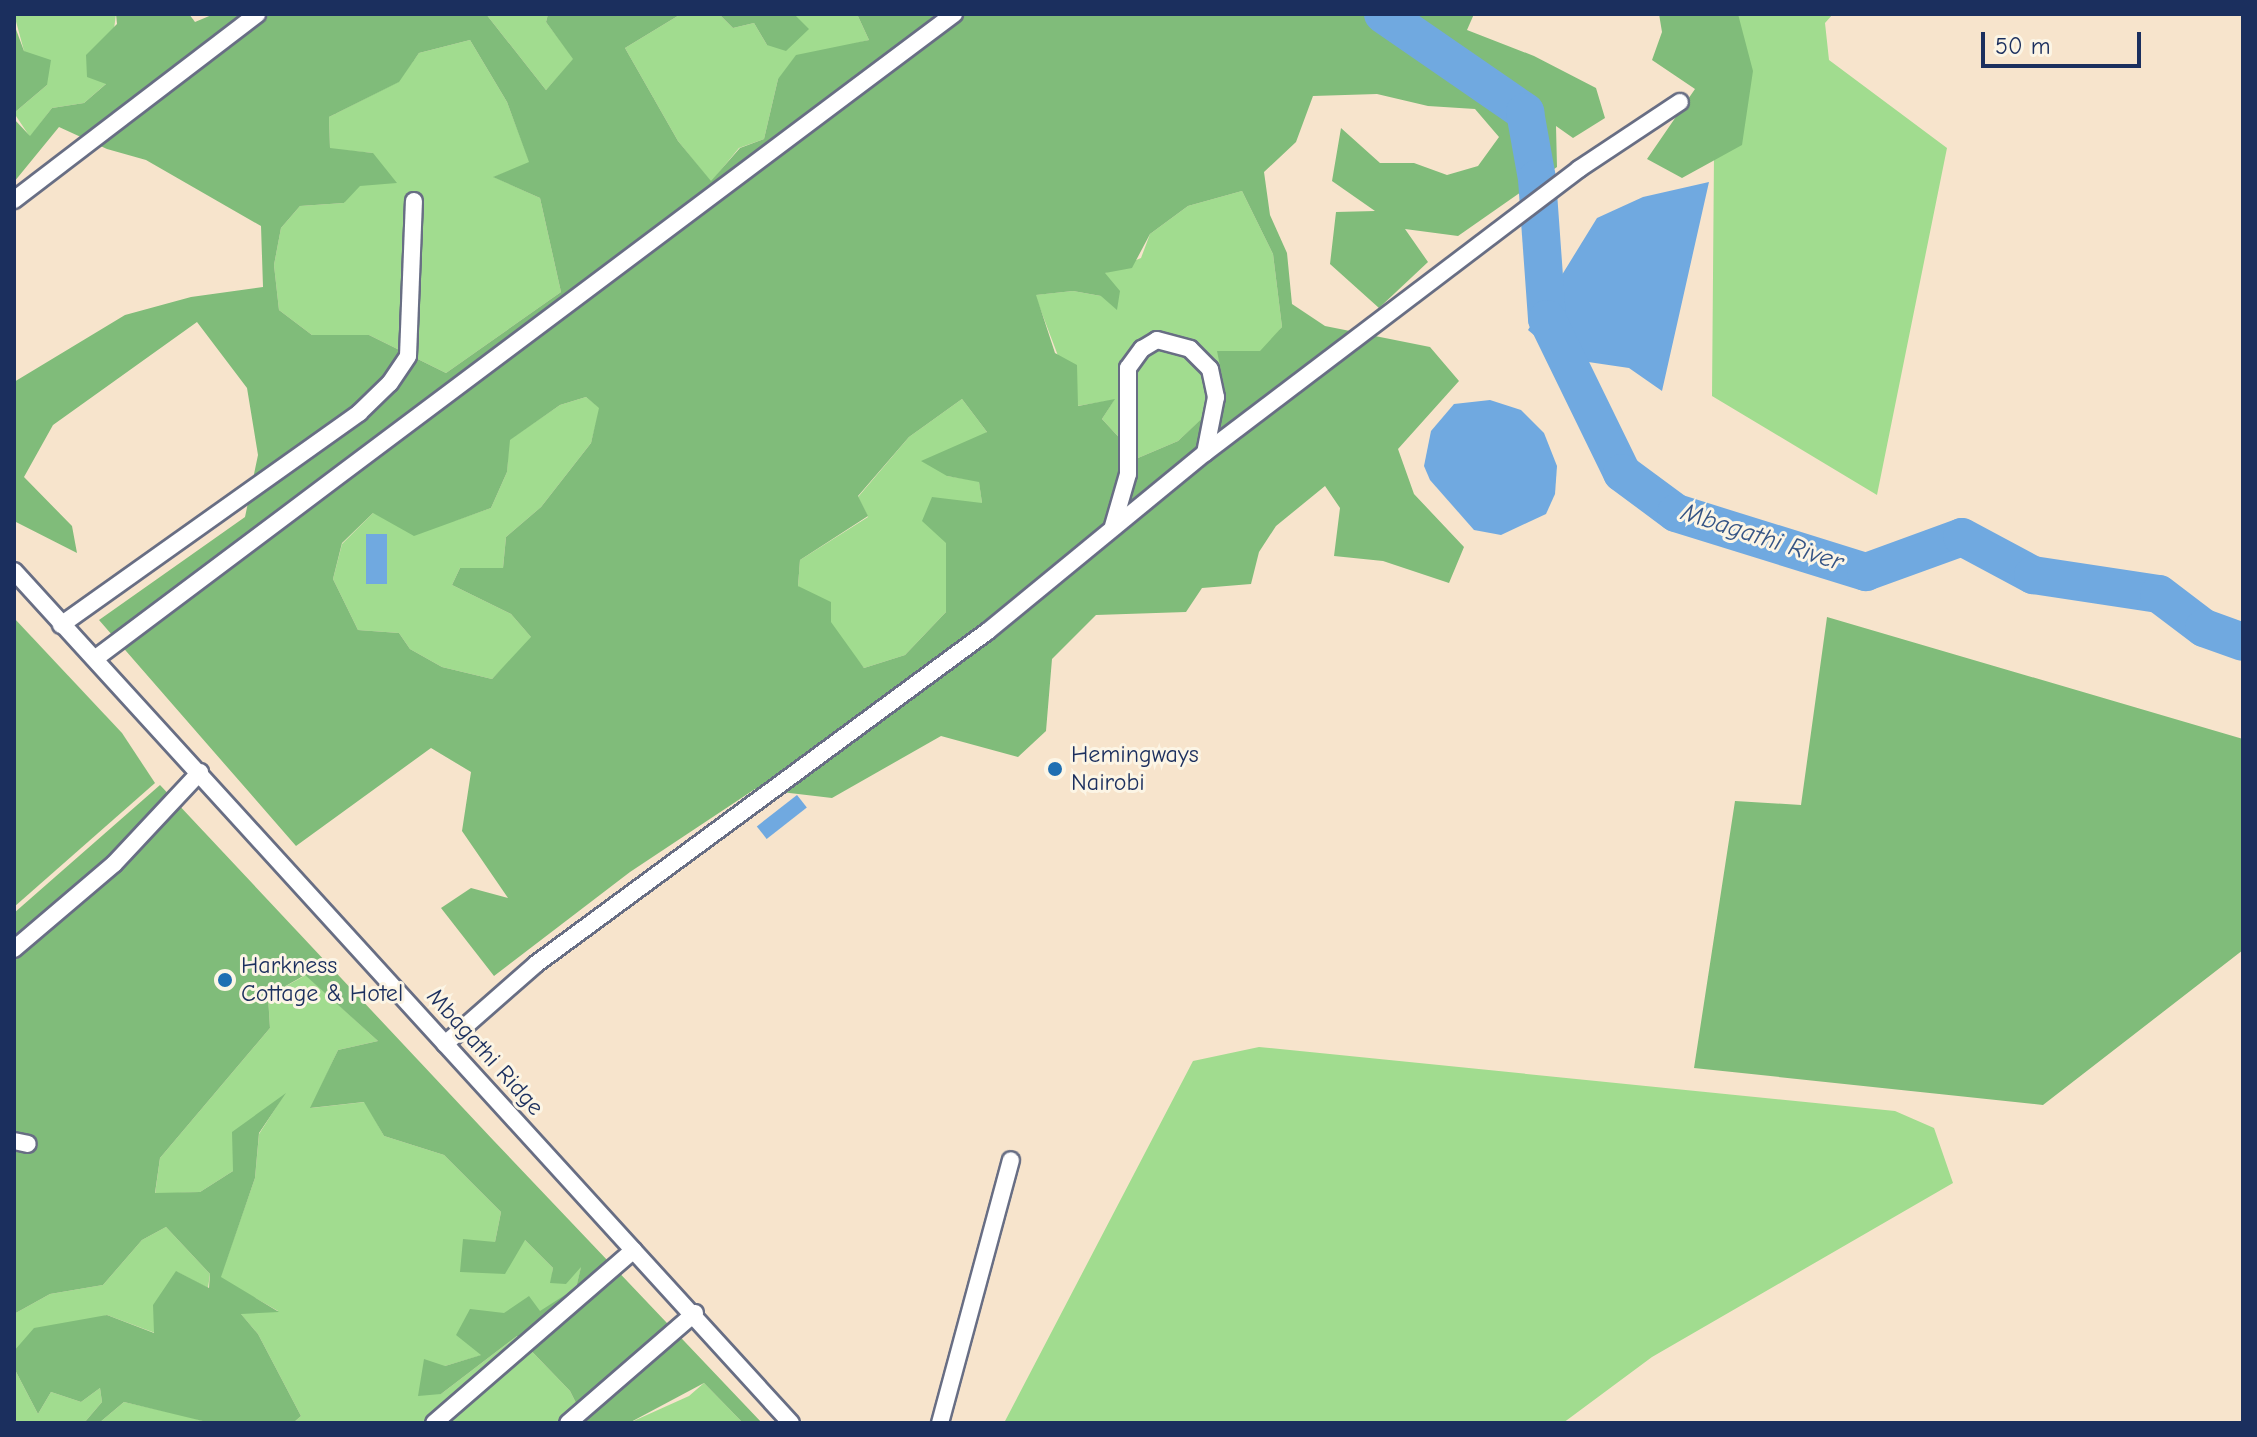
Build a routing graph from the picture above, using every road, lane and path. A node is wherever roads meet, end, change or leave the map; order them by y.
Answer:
1 (257, 14) edge
2 (954, 14) edge
3 (1680, 102) dead end
4 (14, 200) edge
5 (414, 201) dead end
6 (1205, 453) junction
7 (1113, 526) junction
8 (14, 571) edge
9 (61, 625) junction
10 (96, 658) junction
11 (200, 772) junction
12 (14, 949) edge
13 (445, 1044) junction
14 (1011, 1160) dead end
15 (634, 1250) junction
16 (695, 1313) junction
17 (434, 1423) edge
18 (568, 1423) edge
19 (791, 1423) edge
20 (940, 1423) edge

1 - 4 street
2 - 10 street
3 - 6 street
5 - 9 street
6 - 7 street
6 - 7 street
7 - 13 street
8 - 9 street, Mbagathi Ridge
9 - 10 street, Mbagathi Ridge
10 - 11 street, Mbagathi Ridge
11 - 12 street
11 - 13 street, Mbagathi Ridge
13 - 15 street, Mbagathi Ridge
14 - 20 street
15 - 16 street, Mbagathi Ridge
15 - 17 street
16 - 18 street
16 - 19 street, Mbagathi Ridge

